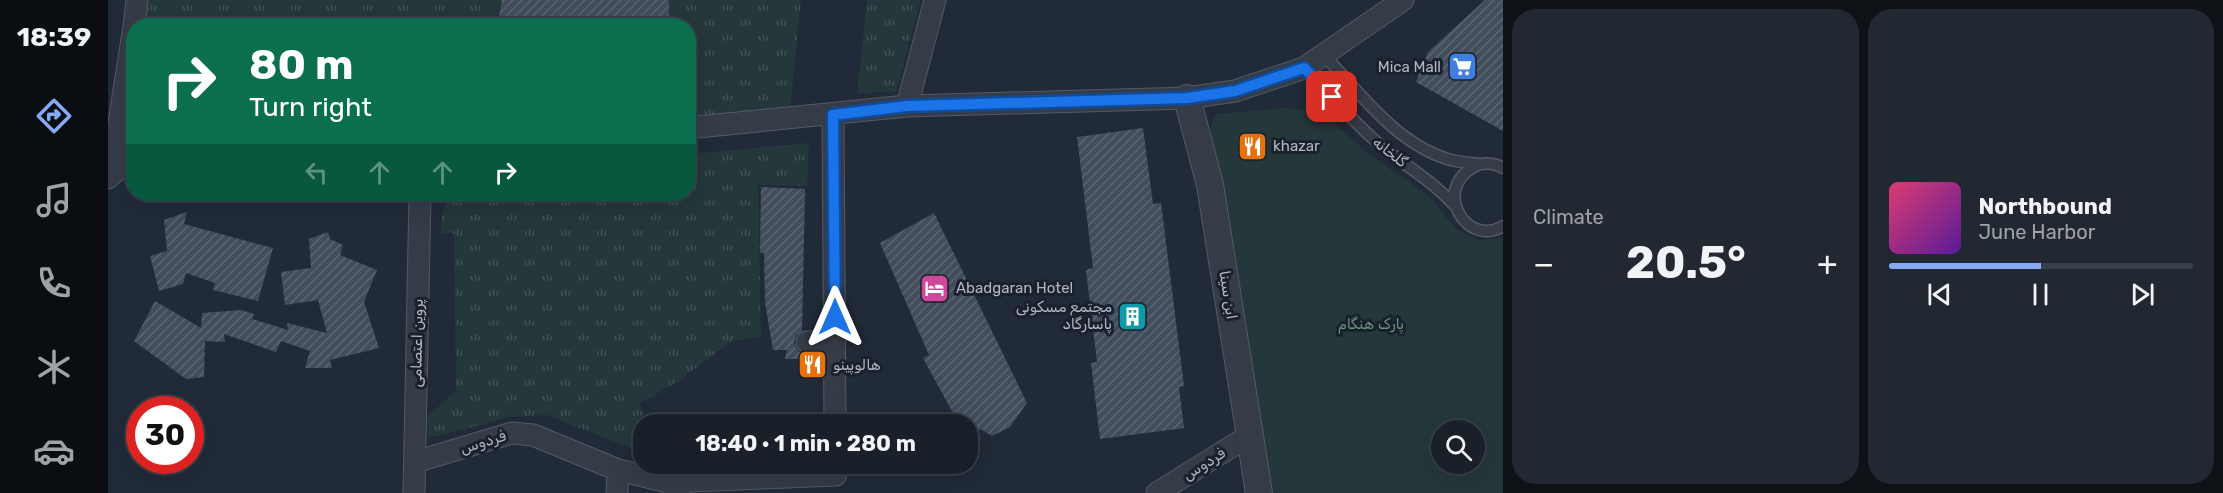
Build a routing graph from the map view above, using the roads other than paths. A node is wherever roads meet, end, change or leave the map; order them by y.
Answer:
1 (137, 0) edge
2 (934, 0) edge
3 (1403, 0) edge
4 (135, 18) edge
5 (1324, 56) junction
6 (1304, 68) junction
7 (126, 92) edge
8 (1187, 98) junction
9 (907, 106) junction
10 (833, 115) junction
11 (119, 128) edge
12 (696, 128) edge
13 (126, 148) edge
14 (108, 158) edge
15 (126, 163) edge
16 (1479, 164) junction
17 (1503, 168) edge
18 (108, 178) edge
19 (416, 201) edge
20 (1455, 206) junction
21 (1503, 226) edge
22 (835, 341) junction
23 (807, 342) dead end
24 (836, 414) edge
25 (1250, 435) junction
26 (415, 462) junction
27 (618, 470) junction
28 (836, 477) edge
29 (673, 488) edge
30 (414, 493) edge
31 (617, 493) edge
32 (1157, 493) edge
33 (1259, 493) edge

1 - 4 street
2 - 9 street
3 - 5 street
5 - 6 street
5 - 16 lane, گلخانه
6 - 8 street
6 - 20 lane, گلخانه
7 - 11 street
8 - 9 street
8 - 25 street, ابن سینا
9 - 10 street
10 - 12 street
10 - 22 street
11 - 13 street
11 - 14 street
15 - 18 street
16 - 17 lane, گلخانه
16 - 20 lane
19 - 26 street, پروین اعتصامی
20 - 21 lane, گلخانه
22 - 23 street
22 - 24 street
25 - 32 street, فردوس
25 - 33 street, ابن سینا
26 - 27 street, فردوس
26 - 30 street, پروین اعتصامی
27 - 29 street, فردوس
27 - 31 street
28 - 29 street, فردوس

